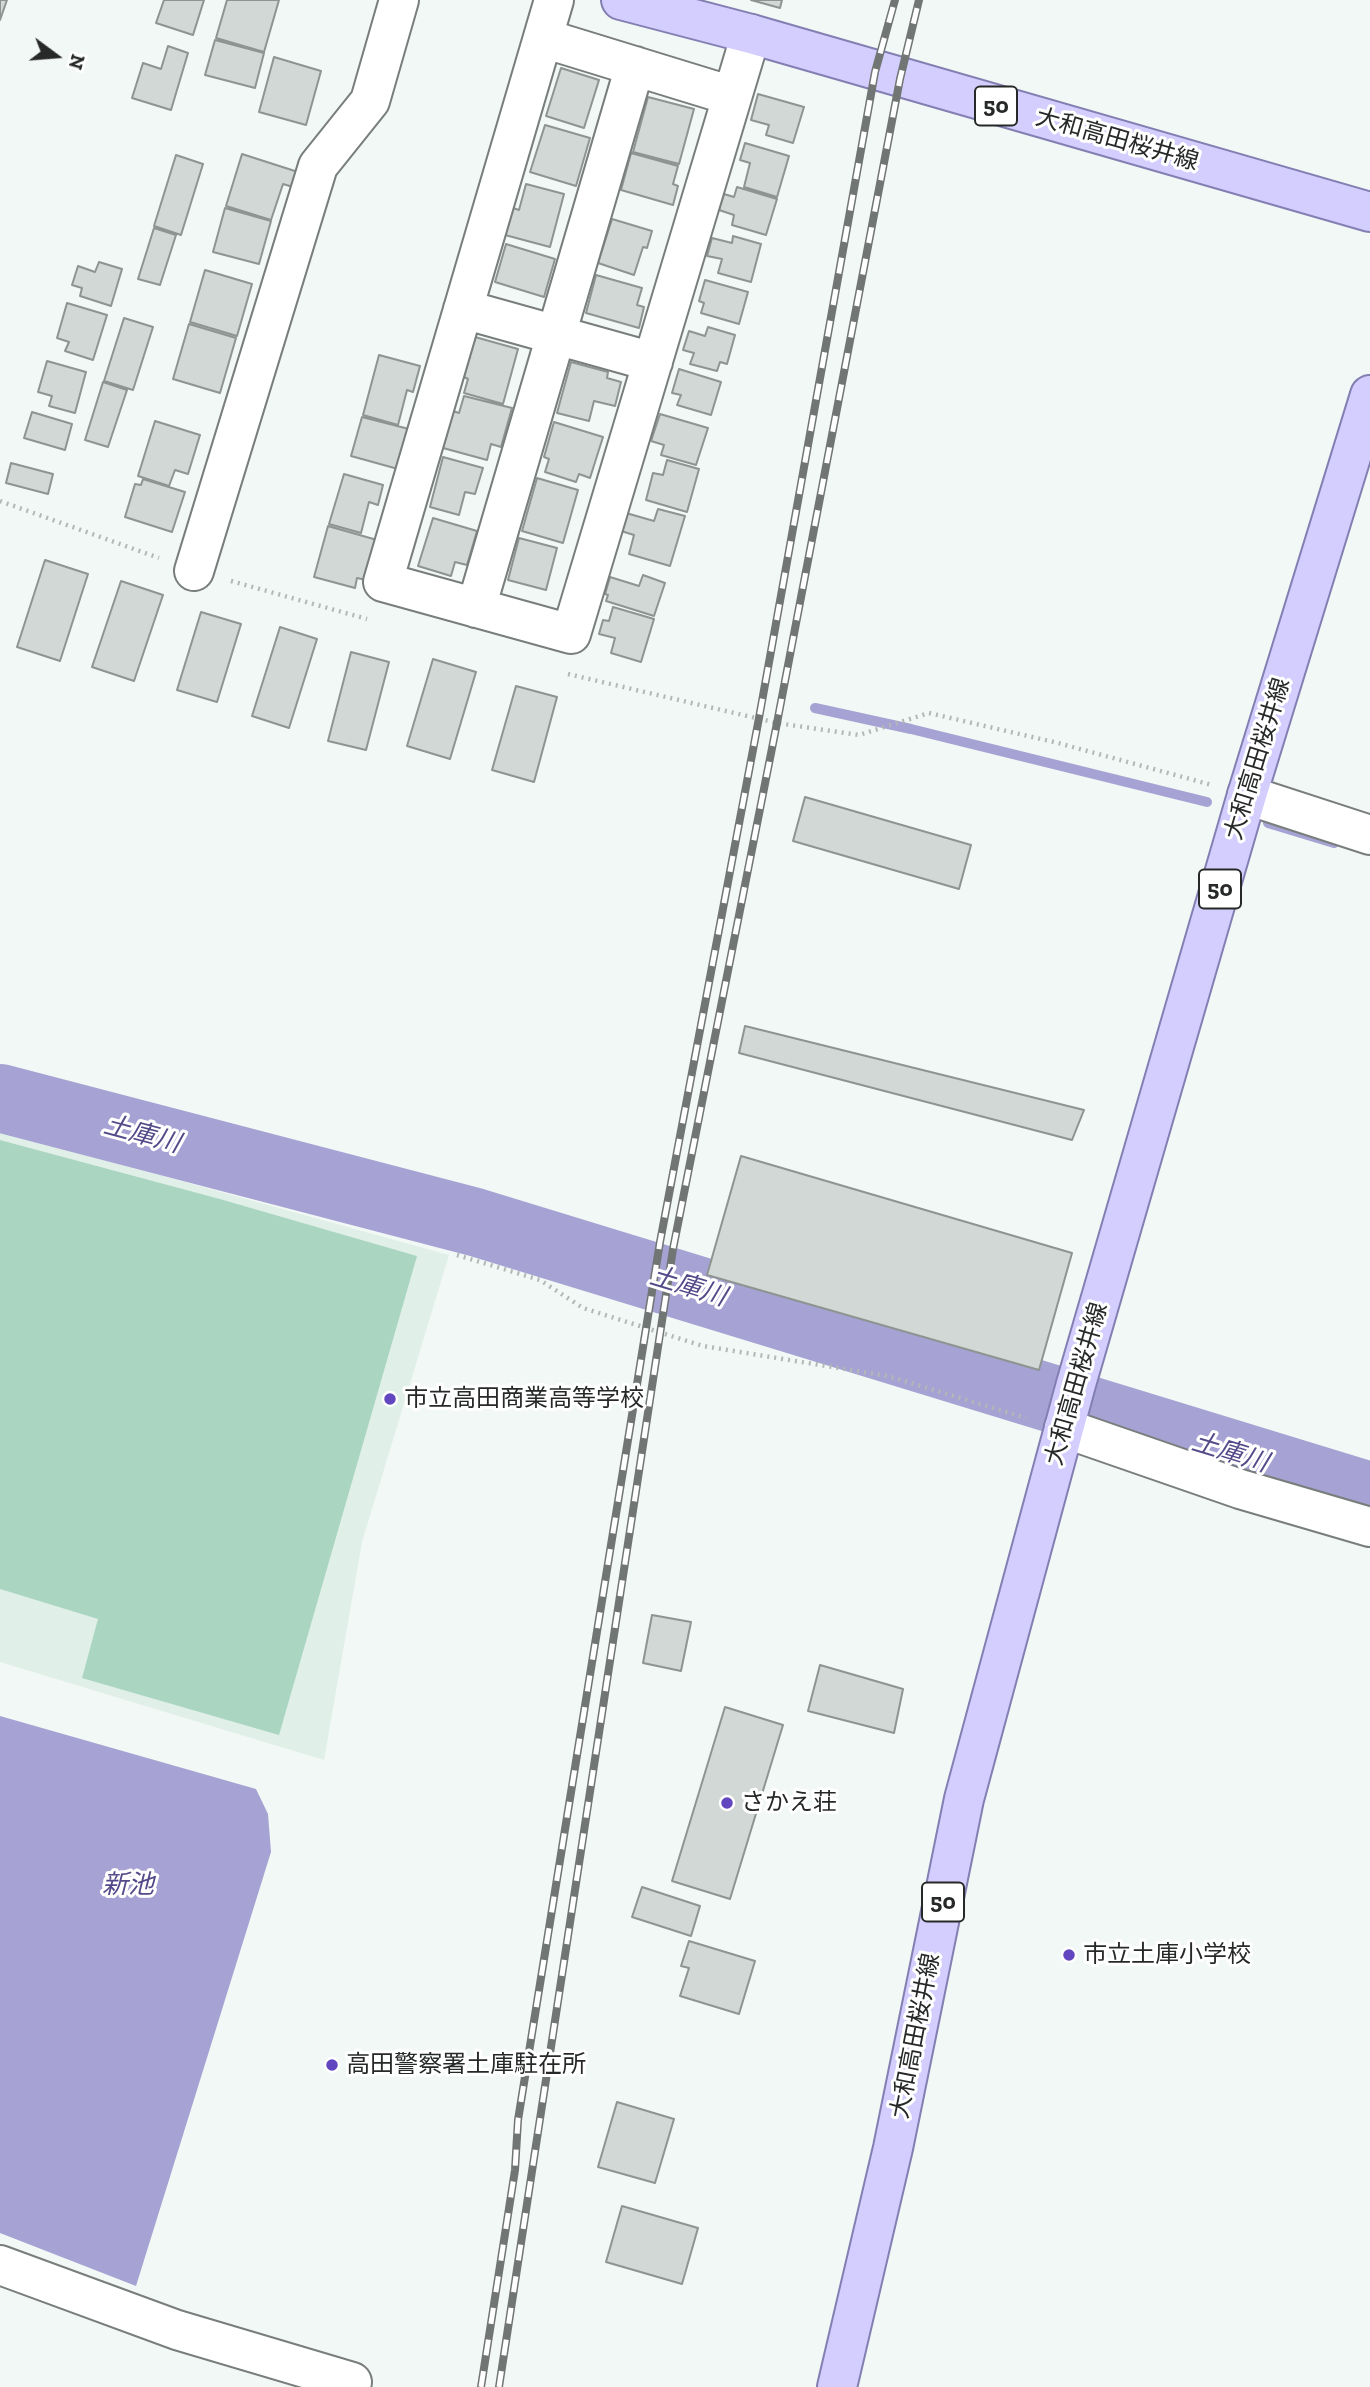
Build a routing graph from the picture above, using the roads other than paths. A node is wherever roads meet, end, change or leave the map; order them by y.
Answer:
1 (399, 0) edge
2 (554, 0) edge
3 (621, 0) edge
4 (751, 34) junction
5 (543, 38) junction
6 (635, 66) junction
7 (732, 96) junction
8 (1370, 212) edge
9 (463, 309) junction
10 (556, 335) junction
11 (653, 362) junction
12 (1370, 395) edge
13 (194, 571) road end
14 (476, 608) junction
15 (1247, 794) junction
16 (1370, 835) edge
17 (1065, 1425) junction
18 (1370, 1527) edge
19 (0, 2264) edge
20 (352, 2382) dead end
21 (837, 2387) edge

1 - 13 street
2 - 5 street
3 - 4 main road, 大和高田桜井線 / 50
4 - 7 street
4 - 8 main road, 大和高田桜井線 / 50
5 - 6 street
5 - 9 street
6 - 7 street
6 - 10 street
7 - 11 street
9 - 10 street
9 - 14 street
10 - 11 street
10 - 14 street
11 - 14 street
12 - 15 main road, 大和高田桜井線 / 50
15 - 16 street
15 - 17 main road, 大和高田桜井線 / 50
17 - 18 street
17 - 21 main road, 大和高田桜井線 / 50
19 - 20 street

